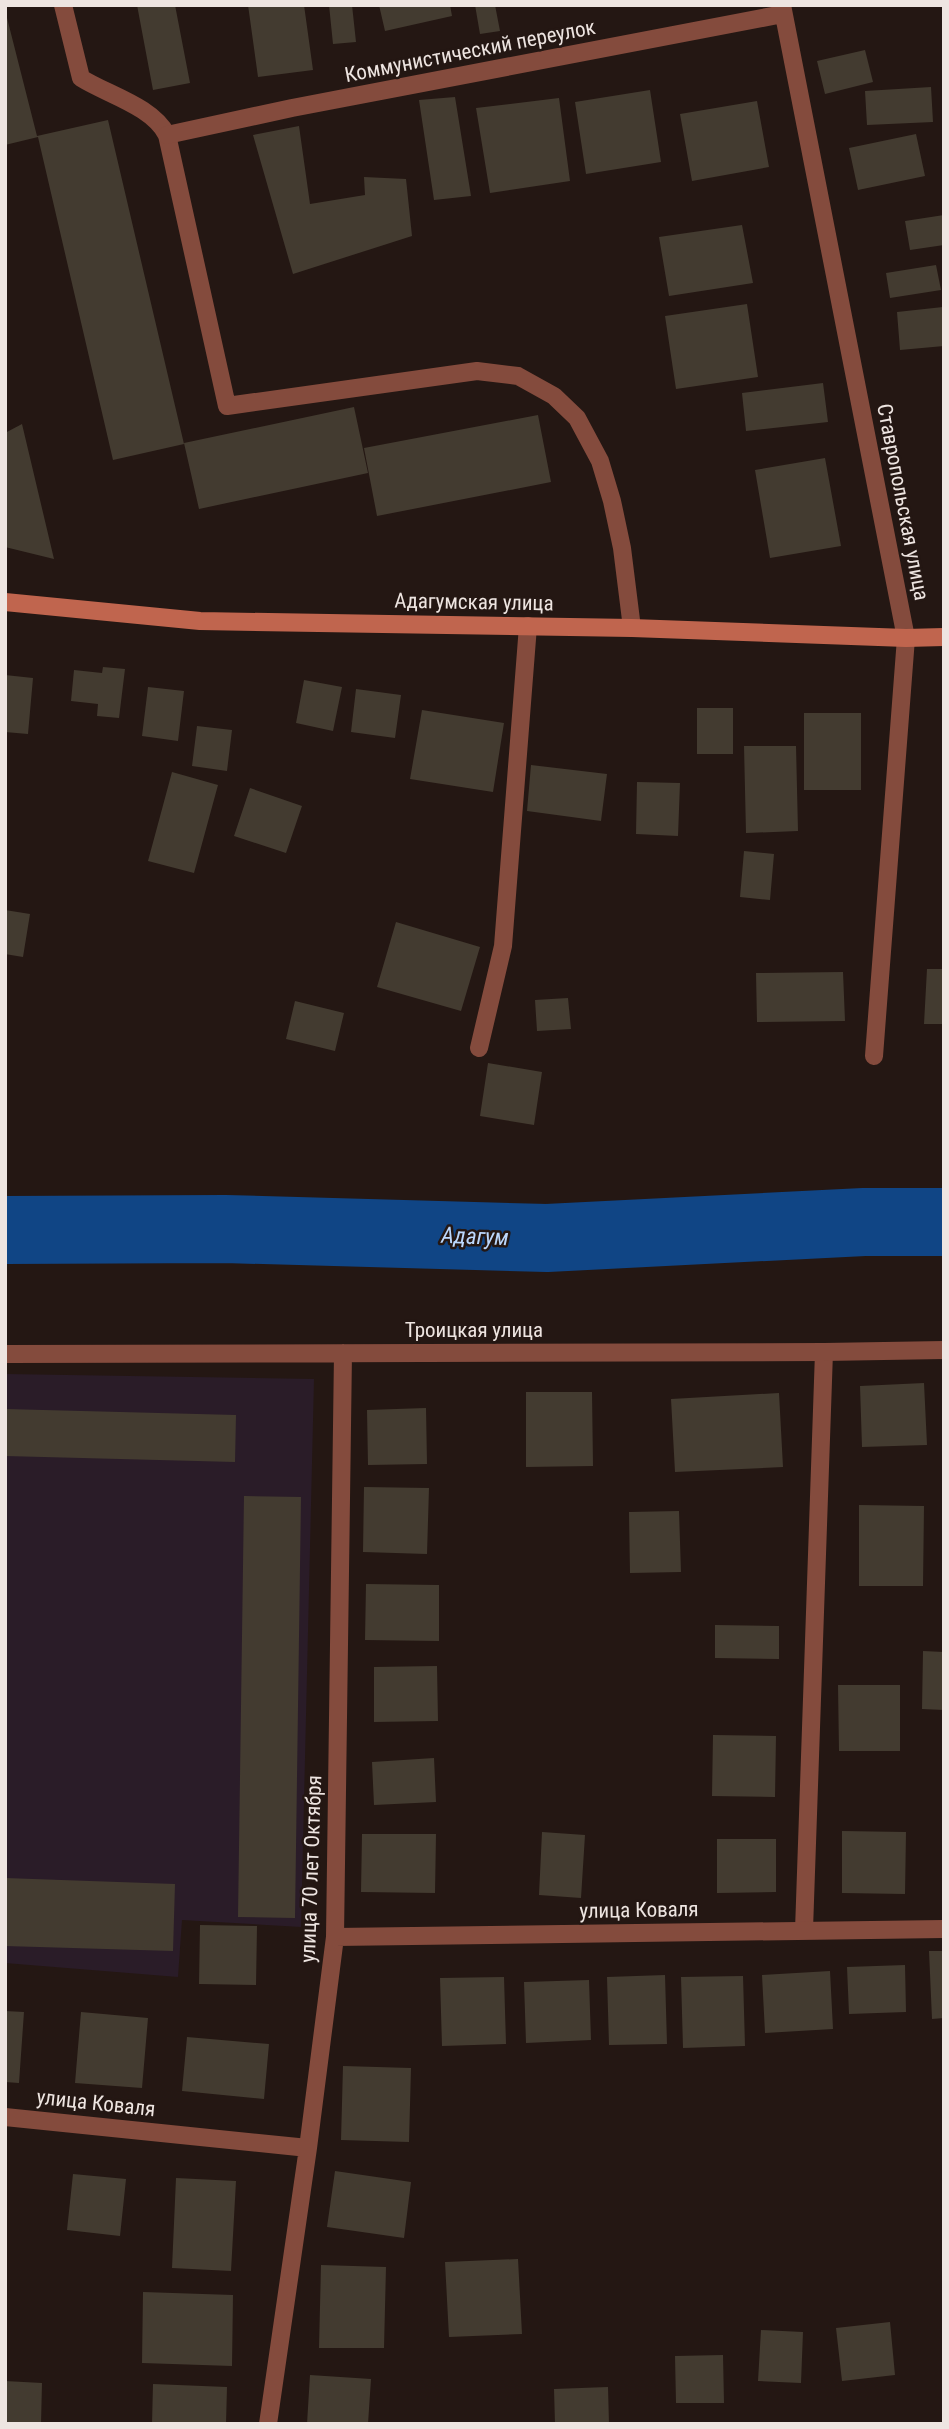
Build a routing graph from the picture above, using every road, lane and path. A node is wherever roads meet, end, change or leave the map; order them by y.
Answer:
1 (63, 5) edge
2 (783, 9) edge
3 (167, 135) junction
4 (5, 602) edge
5 (528, 626) junction
6 (632, 628) junction
7 (906, 638) junction
8 (944, 638) edge
9 (479, 1048) dead end
10 (874, 1056) dead end
11 (944, 1350) edge
12 (824, 1352) junction
13 (343, 1353) junction
14 (5, 1354) edge
15 (944, 1929) edge
16 (804, 1930) junction
17 (335, 1937) junction
18 (5, 2117) edge
19 (308, 2148) junction
20 (268, 2424) edge

1 - 3 street
2 - 3 street, Коммунистический переулок
2 - 7 street, Ставропольская улица
3 - 6 street
4 - 5 main road, Адагумская улица
5 - 6 main road, Адагумская улица
5 - 9 street
6 - 7 main road, Адагумская улица
7 - 8 main road, Адагумская улица
7 - 10 street, Ставропольская улица
11 - 12 street, Троицкая улица
12 - 13 street, Троицкая улица
12 - 16 street
13 - 14 street, Троицкая улица
13 - 17 street, улица 70 лет Октября
15 - 16 street, улица Коваля
16 - 17 street, улица Коваля
17 - 19 street, улица 70 лет Октября
18 - 19 street, улица Коваля
19 - 20 street, улица 70 лет Октября

